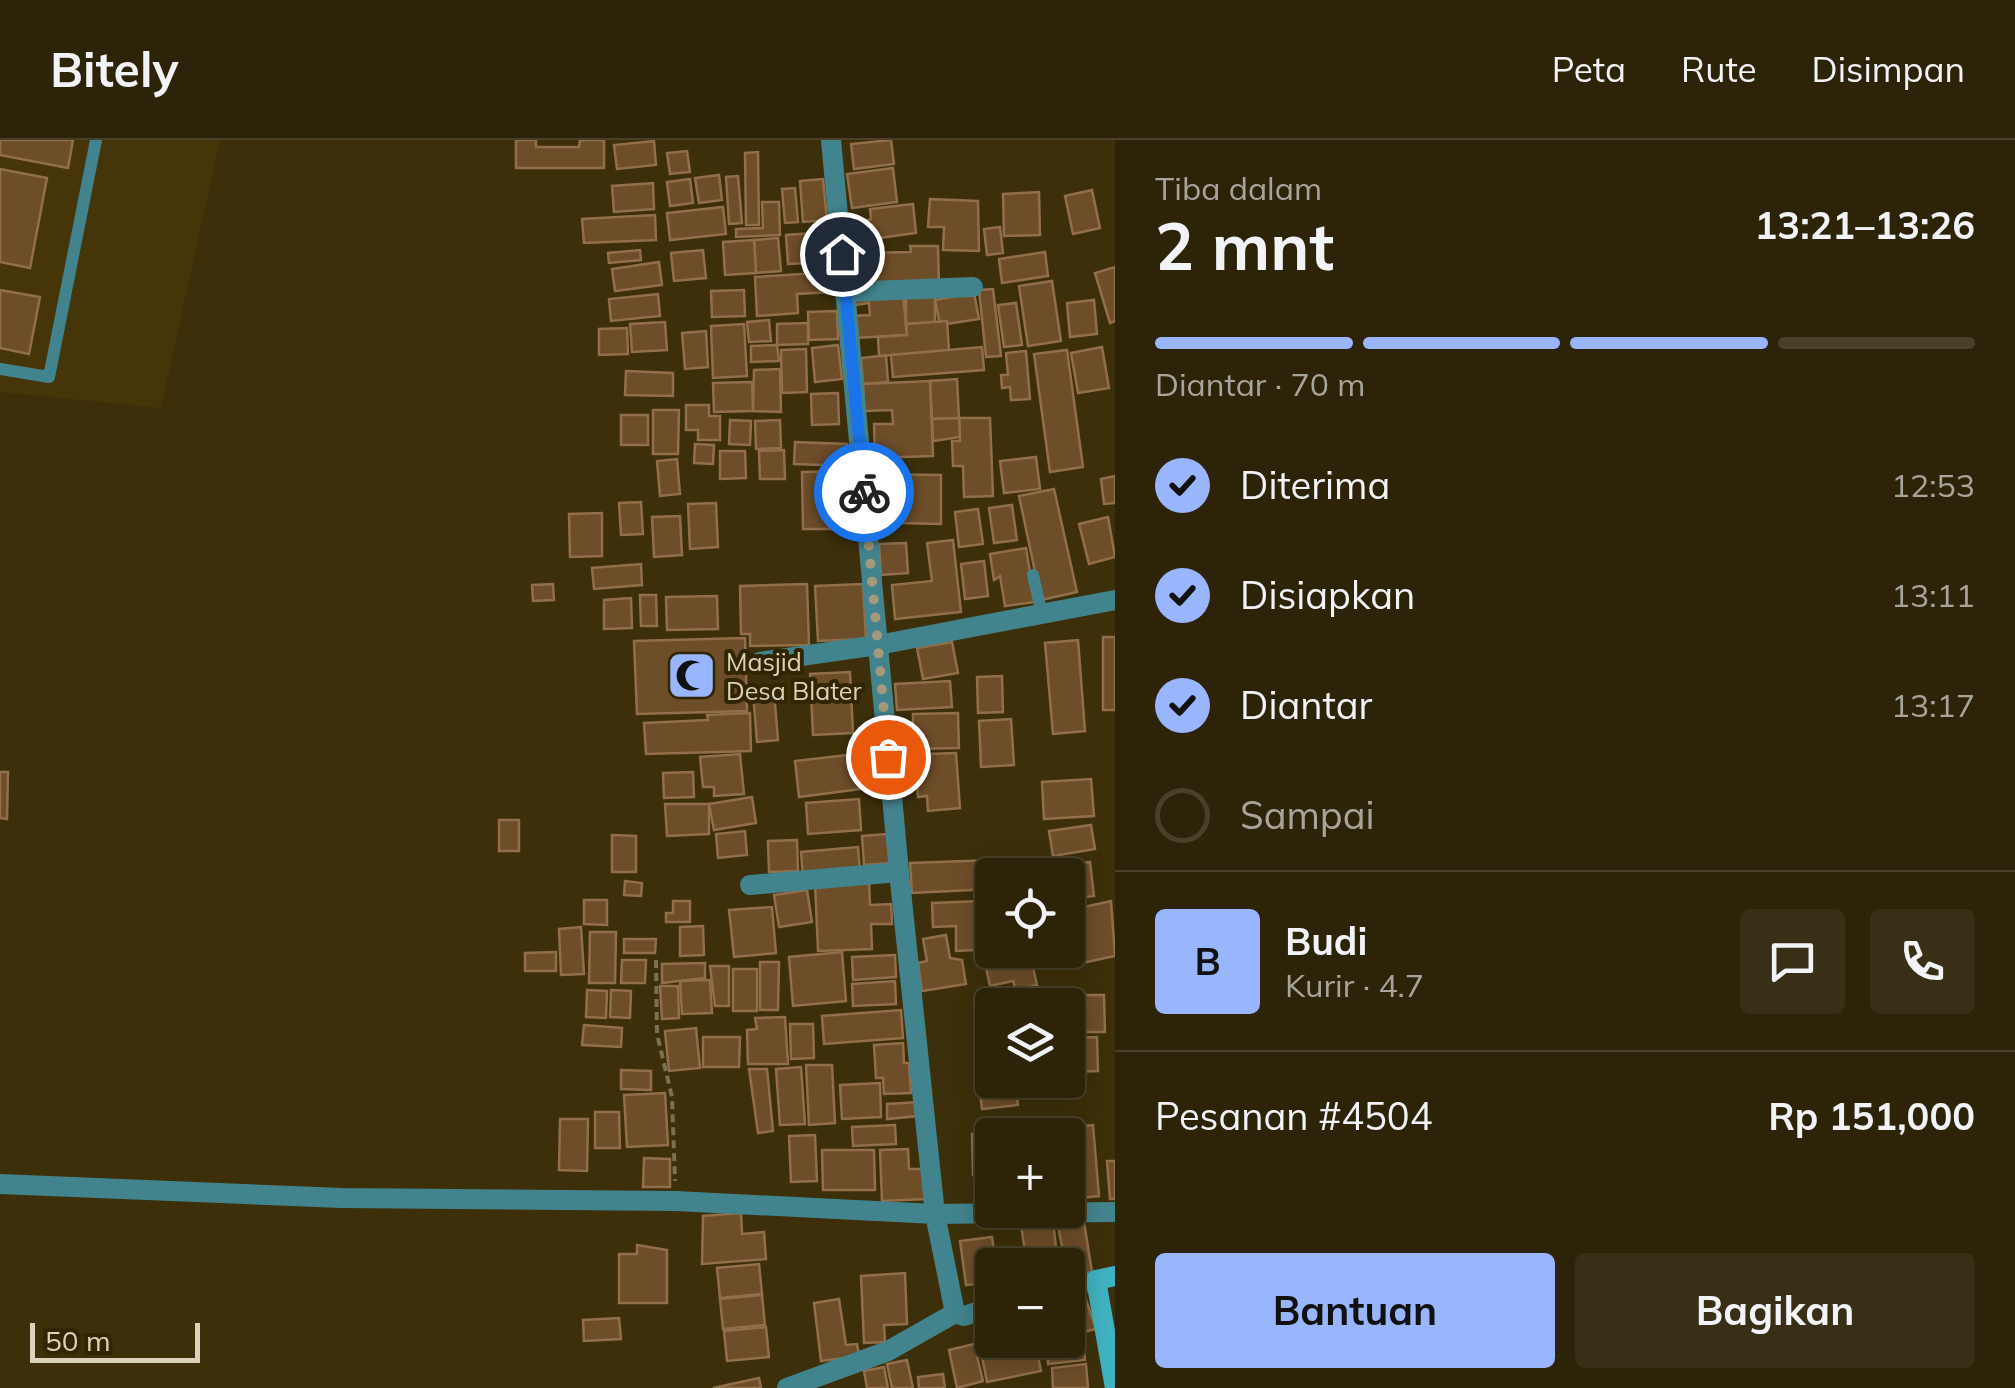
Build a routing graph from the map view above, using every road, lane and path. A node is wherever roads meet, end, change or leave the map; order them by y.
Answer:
1 (96, 140) edge
2 (830, 140) edge
3 (973, 287) dead end
4 (846, 292) junction
5 (0, 369) edge
6 (1033, 576) dead end
7 (1115, 600) edge
8 (1042, 614) junction
9 (878, 645) junction
10 (760, 662) dead end
11 (899, 872) junction
12 (750, 885) dead end
13 (656, 960) dead end
14 (0, 1184) edge
15 (676, 1201) junction
16 (1115, 1212) edge
17 (935, 1214) junction
18 (1106, 1278) edge
19 (975, 1312) edge
20 (954, 1313) junction
21 (786, 1388) edge
22 (1115, 1388) edge

1 - 5 lane
2 - 4 street
3 - 4 street
4 - 9 street
6 - 8 lane
7 - 8 street
8 - 9 street
9 - 10 street
9 - 11 street
11 - 12 street
11 - 17 street
13 - 15 path
14 - 15 street
15 - 17 street
16 - 17 street
17 - 20 street
18 - 22 street
19 - 20 street
20 - 21 street

